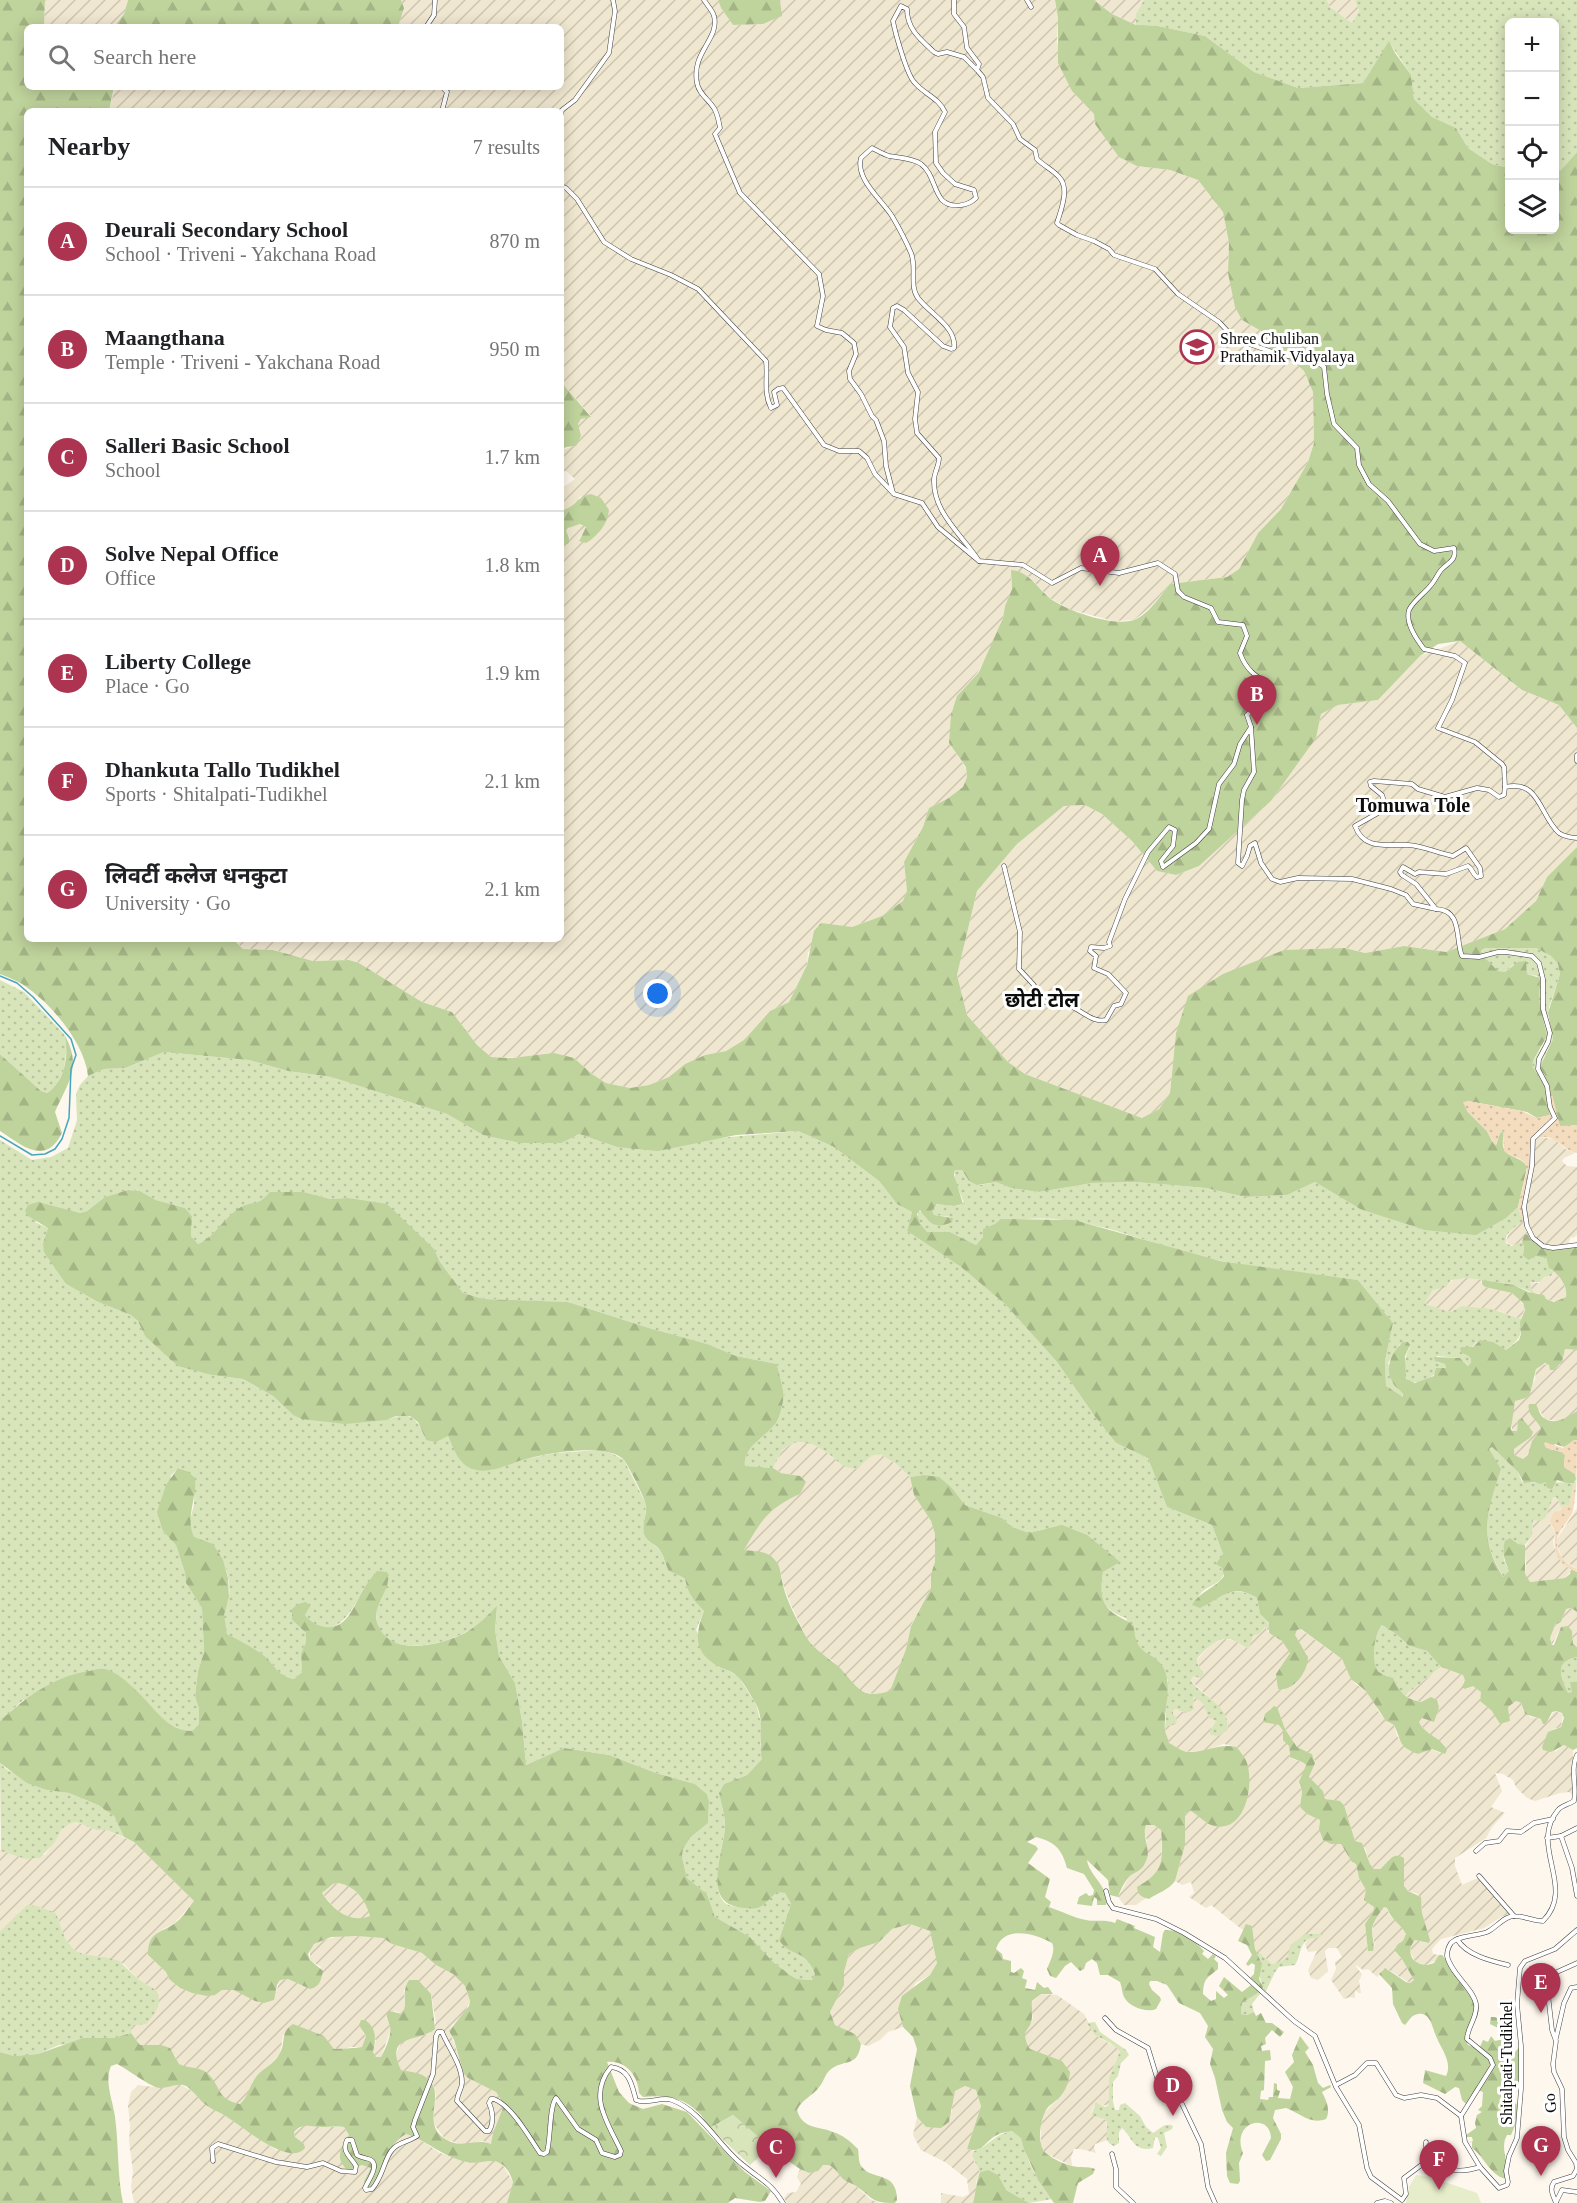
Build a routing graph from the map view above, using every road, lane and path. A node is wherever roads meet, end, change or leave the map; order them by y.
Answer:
1 (435, 0) edge
2 (613, 0) edge
3 (704, 0) edge
4 (954, 0) edge
5 (1027, 0) edge
6 (1031, 6) dead end
7 (428, 24) edge
8 (977, 70) junction
9 (445, 90) edge
10 (443, 108) edge
11 (564, 108) edge
12 (564, 187) edge
13 (894, 494) junction
14 (979, 561) junction
15 (1251, 727) junction
16 (1577, 755) edge
17 (1577, 761) edge
18 (1505, 787) junction
19 (1577, 838) edge
20 (1004, 866) dead end
21 (1436, 909) junction
22 (1577, 1245) edge
23 (1577, 1755) edge
24 (1553, 1819) junction
25 (1577, 1828) edge
26 (1561, 1836) junction
27 (1547, 1838) junction
28 (1476, 1851) dead end
29 (1479, 1876) dead end
30 (1106, 1891) dead end
31 (1577, 1896) edge
32 (1514, 1916) junction
33 (1577, 1930) edge
34 (1457, 1939) junction
35 (1577, 1963) edge
36 (1508, 1965) dead end
37 (1577, 1987) edge
38 (1105, 2018) dead end
39 (1556, 2041) junction
40 (1336, 2085) junction
41 (1461, 2116) junction
42 (1426, 2142) dead end
43 (1112, 2154) dead end
44 (213, 2161) dead end
45 (1425, 2163) junction
46 (1480, 2167) junction
47 (1577, 2192) edge
48 (1399, 2200) edge
49 (783, 2203) edge
50 (1133, 2203) edge
51 (1215, 2203) edge
52 (1377, 2203) edge
53 (1391, 2203) edge
54 (1556, 2203) edge

1 - 7 street
2 - 11 street
3 - 13 street
4 - 8 street
5 - 6 street
8 - 14 street
8 - 18 street
9 - 10 street
12 - 13 street
13 - 14 street
14 - 15 street
15 - 20 street
15 - 21 street
16 - 17 street
18 - 19 street
18 - 21 street
21 - 22 street
23 - 24 street
24 - 27 street
24 - 28 street
25 - 26 street
26 - 27 street
26 - 31 street
27 - 32 street
29 - 32 street
30 - 40 street
32 - 34 street
33 - 46 street, Shitalpati-Tudikhel
34 - 36 street
34 - 41 street
35 - 39 street, Go
37 - 39 street
38 - 51 street
39 - 54 street, Go
40 - 41 street
40 - 48 street
41 - 46 street
42 - 45 street
43 - 50 street
44 - 49 street
45 - 46 street
45 - 48 street
47 - 54 street
52 - 53 street

